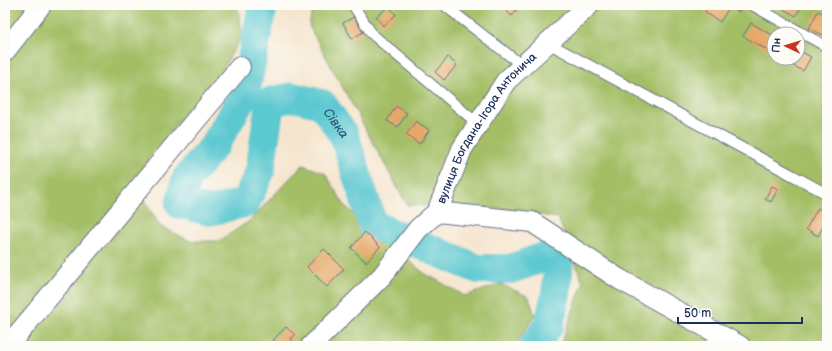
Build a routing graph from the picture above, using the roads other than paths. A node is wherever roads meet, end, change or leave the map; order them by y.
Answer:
1 (41, 5) edge
2 (352, 5) edge
3 (444, 5) edge
4 (589, 5) edge
5 (752, 5) edge
6 (548, 43) junction
7 (827, 47) edge
8 (5, 51) edge
9 (523, 66) junction
10 (240, 67) dead end
11 (478, 124) junction
12 (827, 194) edge
13 (438, 212) junction
14 (8, 346) edge
15 (311, 346) edge
16 (740, 346) edge

1 - 8 street
2 - 11 lane
3 - 9 lane
4 - 6 street, вулиця Богдана-Ігора Антонича
5 - 7 lane
6 - 9 street, вулиця Богдана-Ігора Антонича
6 - 12 lane
9 - 11 street, вулиця Богдана-Ігора Антонича
10 - 14 street
11 - 13 street, вулиця Богдана-Ігора Антонича
13 - 15 street, вулиця Богдана-Ігора Антонича
13 - 16 street

